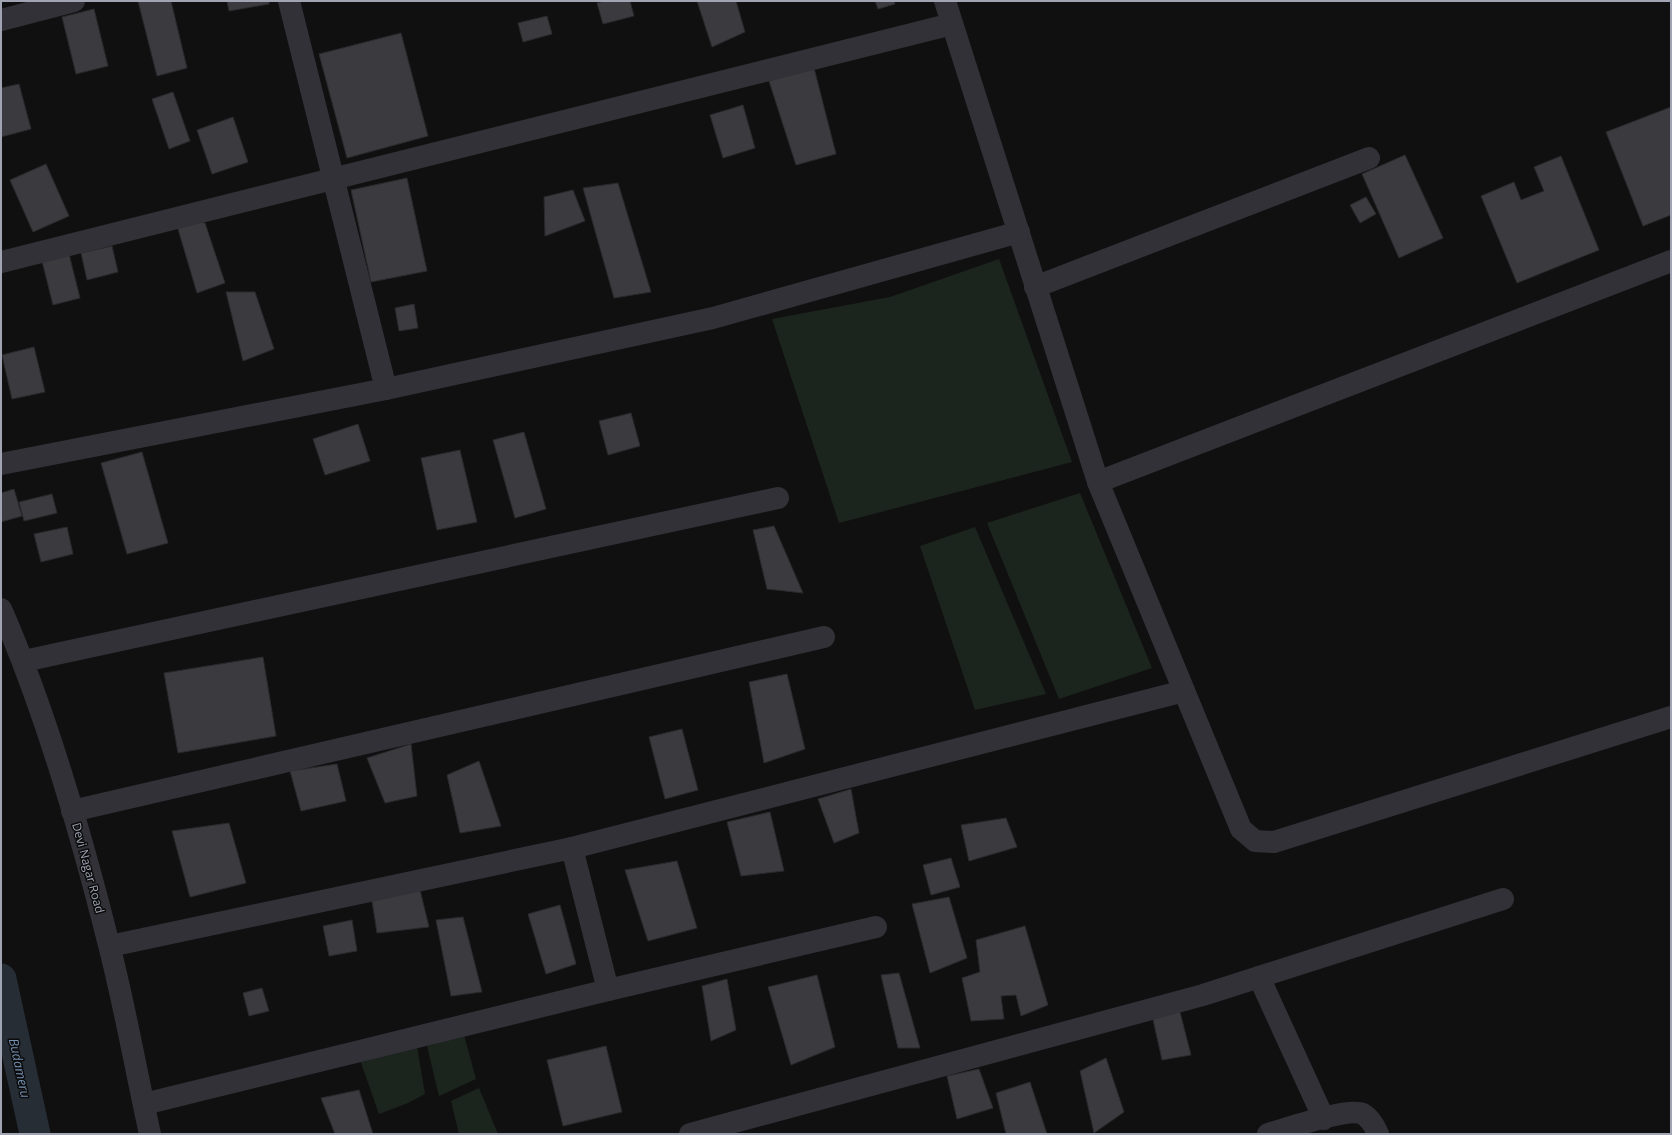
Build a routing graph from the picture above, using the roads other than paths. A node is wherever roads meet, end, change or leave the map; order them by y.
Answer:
1 (74, 1) edge
2 (289, 1) edge
3 (945, 1) edge
4 (1, 20) edge
5 (952, 24) junction
6 (1369, 158) dead end
7 (334, 180) junction
8 (1019, 232) junction
9 (1671, 261) edge
10 (1, 262) edge
11 (1035, 287) junction
12 (386, 389) junction
13 (1, 464) edge
14 (1098, 482) junction
15 (778, 498) dead end
16 (1, 609) edge
17 (824, 637) dead end
18 (24, 661) junction
19 (1184, 691) junction
20 (1671, 718) edge
21 (72, 811) junction
22 (572, 848) junction
23 (1503, 899) dead end
24 (876, 927) dead end
25 (110, 946) junction
26 (1259, 977) junction
27 (608, 990) junction
28 (144, 1104) junction
29 (1324, 1119) junction
30 (150, 1134) edge
31 (690, 1134) edge
32 (1268, 1134) edge
33 (1378, 1134) edge

1 - 4 street
2 - 7 street
3 - 5 street
5 - 7 street
5 - 8 street
6 - 11 street
7 - 10 street
7 - 12 street
8 - 11 street
8 - 12 street
9 - 14 street
11 - 14 street
12 - 13 street
14 - 19 street
15 - 18 street
16 - 18 street, Devi Nagar Road
17 - 21 street
18 - 21 street, Devi Nagar Road
19 - 20 street
19 - 22 street
21 - 25 street, Devi Nagar Road
22 - 25 street
22 - 27 street
23 - 26 street
24 - 27 street
25 - 28 street, Devi Nagar Road
26 - 29 street
26 - 31 street
27 - 28 street
28 - 30 street, Devi Nagar Road
29 - 32 street
29 - 33 street

